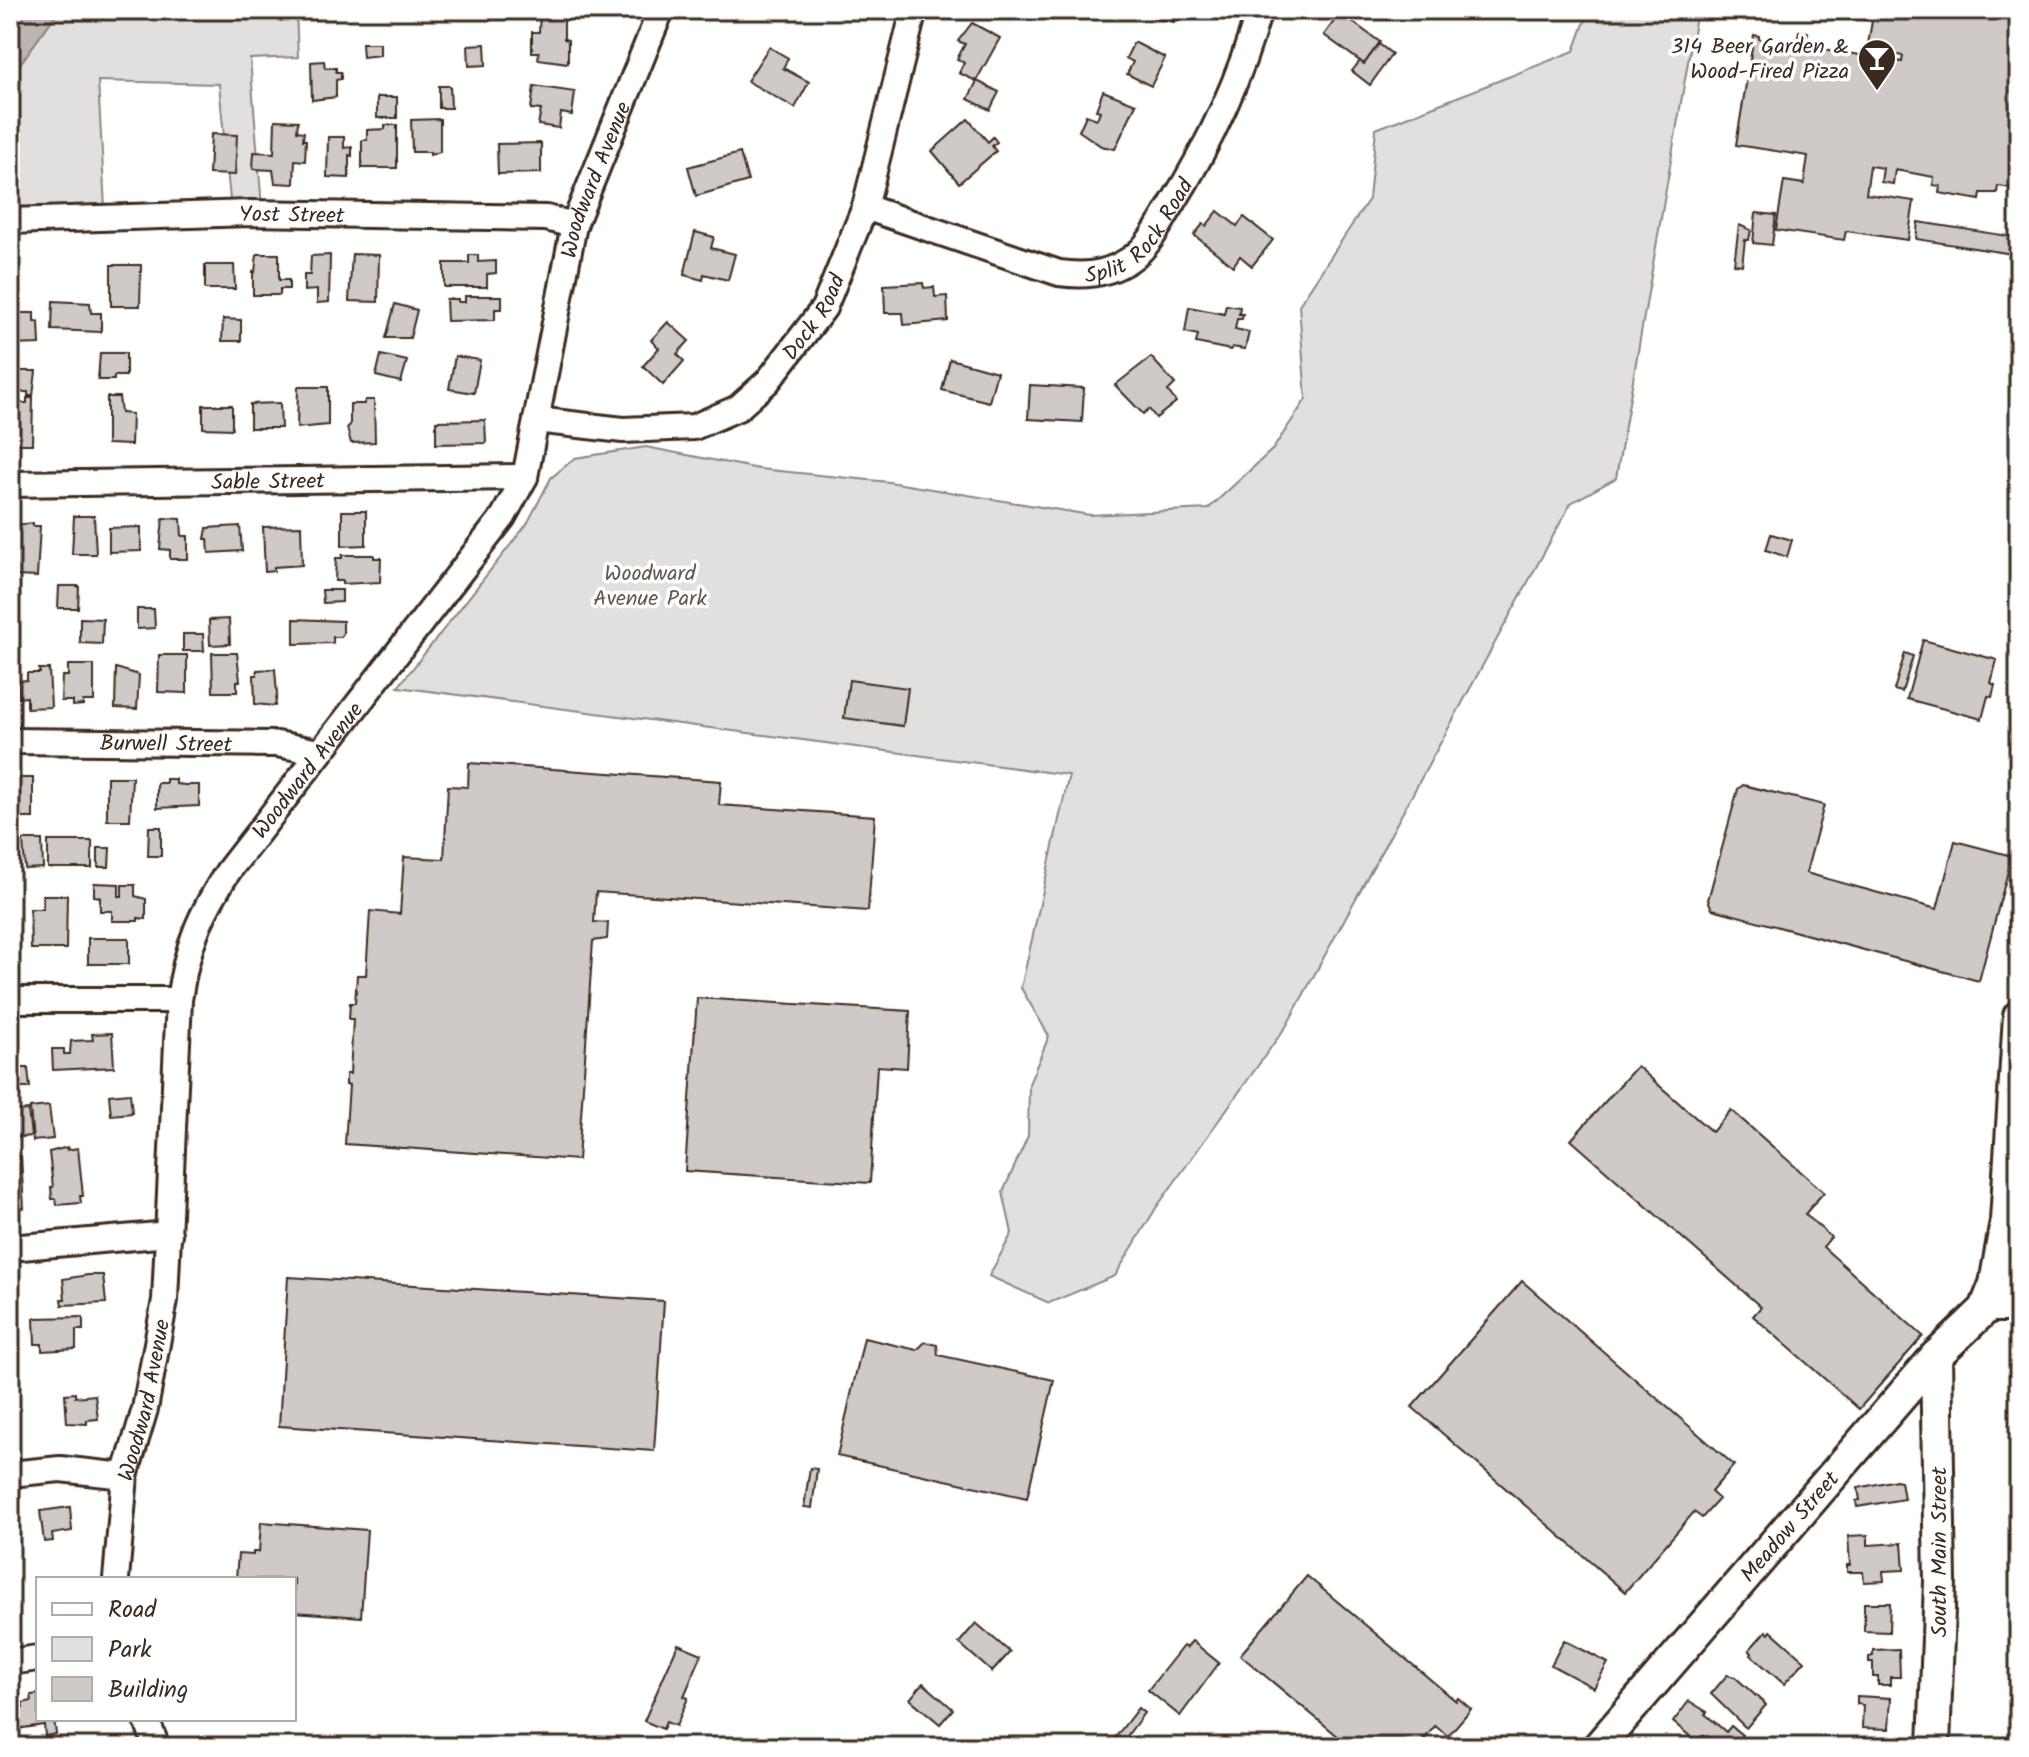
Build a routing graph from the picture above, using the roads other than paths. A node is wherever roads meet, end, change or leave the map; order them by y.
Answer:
1 (661, 10) edge
2 (914, 10) edge
3 (1259, 10) edge
4 (865, 207) junction
5 (10, 221) edge
6 (574, 225) junction
7 (536, 420) junction
8 (525, 477) junction
9 (10, 484) edge
10 (10, 741) edge
11 (319, 752) junction
12 (10, 1000) edge
13 (179, 1000) junction
14 (2019, 1016) edge
15 (169, 1234) junction
16 (10, 1248) edge
17 (1985, 1309) junction
18 (2019, 1309) edge
19 (1936, 1356) junction
20 (10, 1474) edge
21 (125, 1476) junction
22 (116, 1577) edge
23 (36, 1658) edge
24 (10, 1662) edge
25 (147, 1721) edge
26 (157, 1747) edge
27 (1598, 1747) edge
28 (1934, 1747) edge

1 - 6 street, Woodward Avenue
2 - 4 street, Dock Road
3 - 4 street, Split Rock Road
4 - 7 street, Dock Road
5 - 6 street, Yost Street
6 - 7 street, Woodward Avenue
7 - 8 street, Woodward Avenue
8 - 9 street, Sable Street
8 - 11 street, Woodward Avenue
10 - 11 street, Burwell Street
11 - 13 street, Woodward Avenue
12 - 13 street
13 - 15 street, Woodward Avenue
14 - 17 main road
15 - 16 street
15 - 21 street, Woodward Avenue
17 - 18 street
17 - 19 main road, Meadow Street
19 - 27 main road, Meadow Street
19 - 28 main road, South Main Street
20 - 21 street
21 - 22 street, Woodward Avenue
23 - 24 street
25 - 26 street

